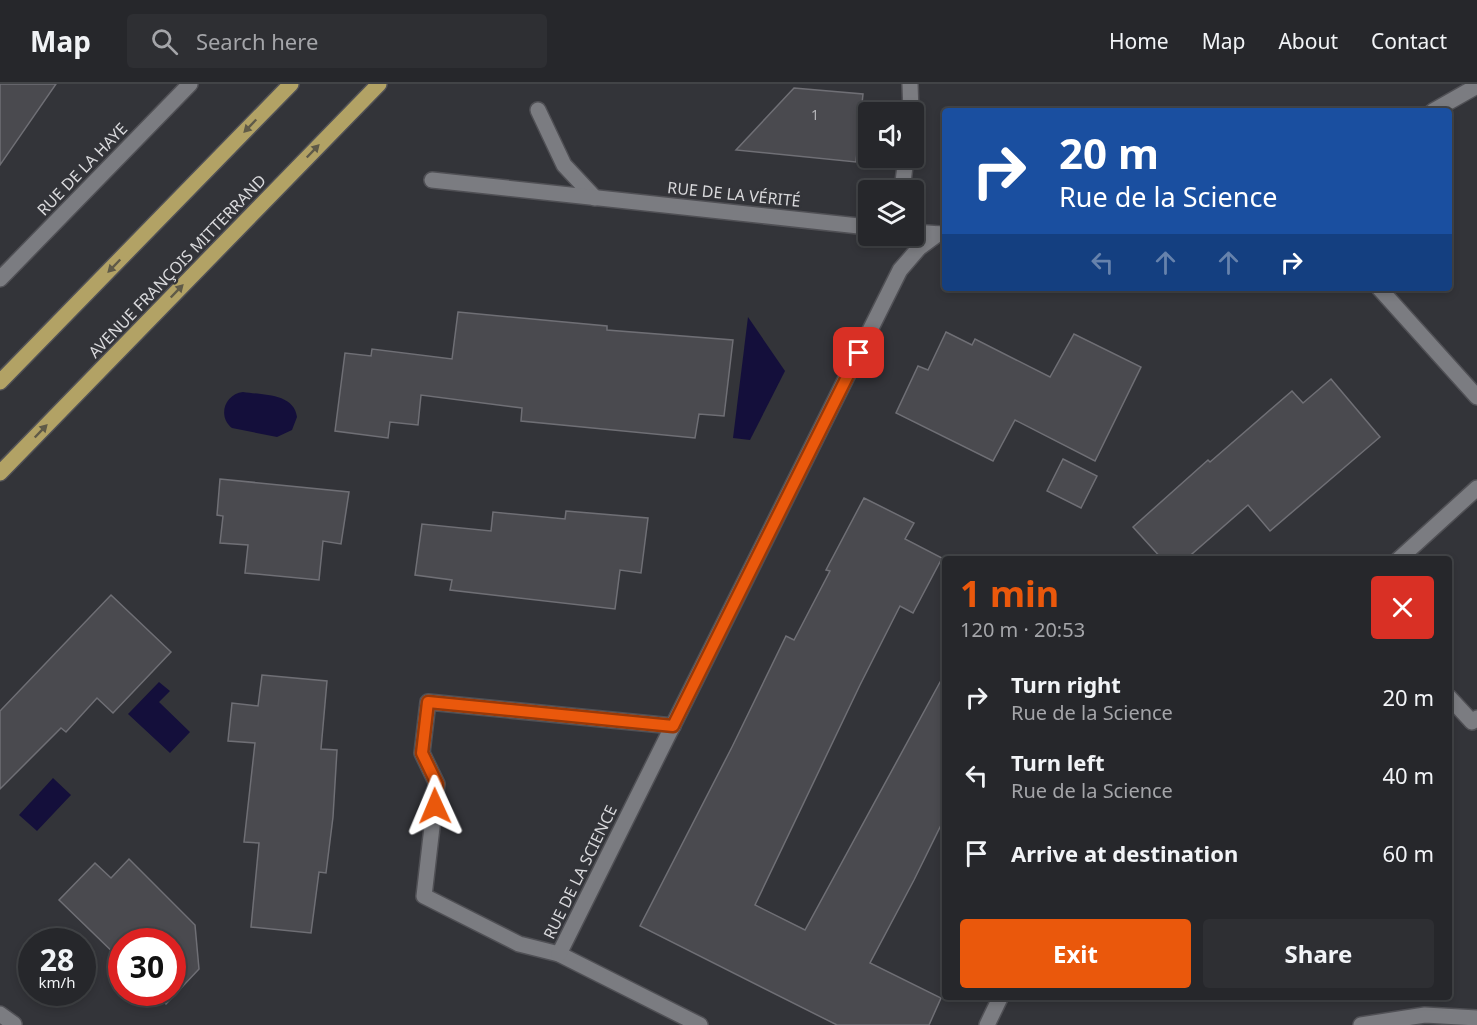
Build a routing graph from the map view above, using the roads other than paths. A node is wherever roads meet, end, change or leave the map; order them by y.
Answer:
1 (190, 84) edge
2 (291, 84) edge
3 (379, 84) edge
4 (910, 84) edge
5 (1477, 86) edge
6 (911, 102) edge
7 (1438, 108) edge
8 (538, 110) dead end
9 (432, 180) dead end
10 (595, 198) junction
11 (858, 226) edge
12 (924, 233) edge
13 (942, 235) edge
14 (0, 279) edge
15 (1382, 291) edge
16 (0, 382) edge
17 (1477, 397) edge
18 (0, 472) edge
19 (1477, 489) edge
20 (1402, 556) edge
21 (1452, 700) edge
22 (1477, 718) edge
23 (673, 726) junction
24 (559, 954) junction
25 (999, 1000) edge
26 (0, 1014) edge
27 (1477, 1018) edge
28 (14, 1024) edge
29 (700, 1025) edge
30 (987, 1025) edge
31 (1361, 1025) edge

1 - 14 street, RUE DE LA HAYE
2 -> 16 main road
18 -> 3 main road, AVENUE FRANÇOIS MITTERRAND
4 - 6 street
5 - 7 street
8 - 10 street
9 - 10 street, RUE DE LA VÉRITÉ
10 - 11 street, RUE DE LA VÉRITÉ
12 - 13 street
13 - 23 street, RUE DE LA SCIENCE
15 - 17 street
19 - 20 street
21 - 22 street
23 - 24 street, RUE DE LA SCIENCE
23 - 24 street, RUE DE LA SCIENCE
24 - 29 street
25 - 30 street
26 - 28 street
27 - 31 street

